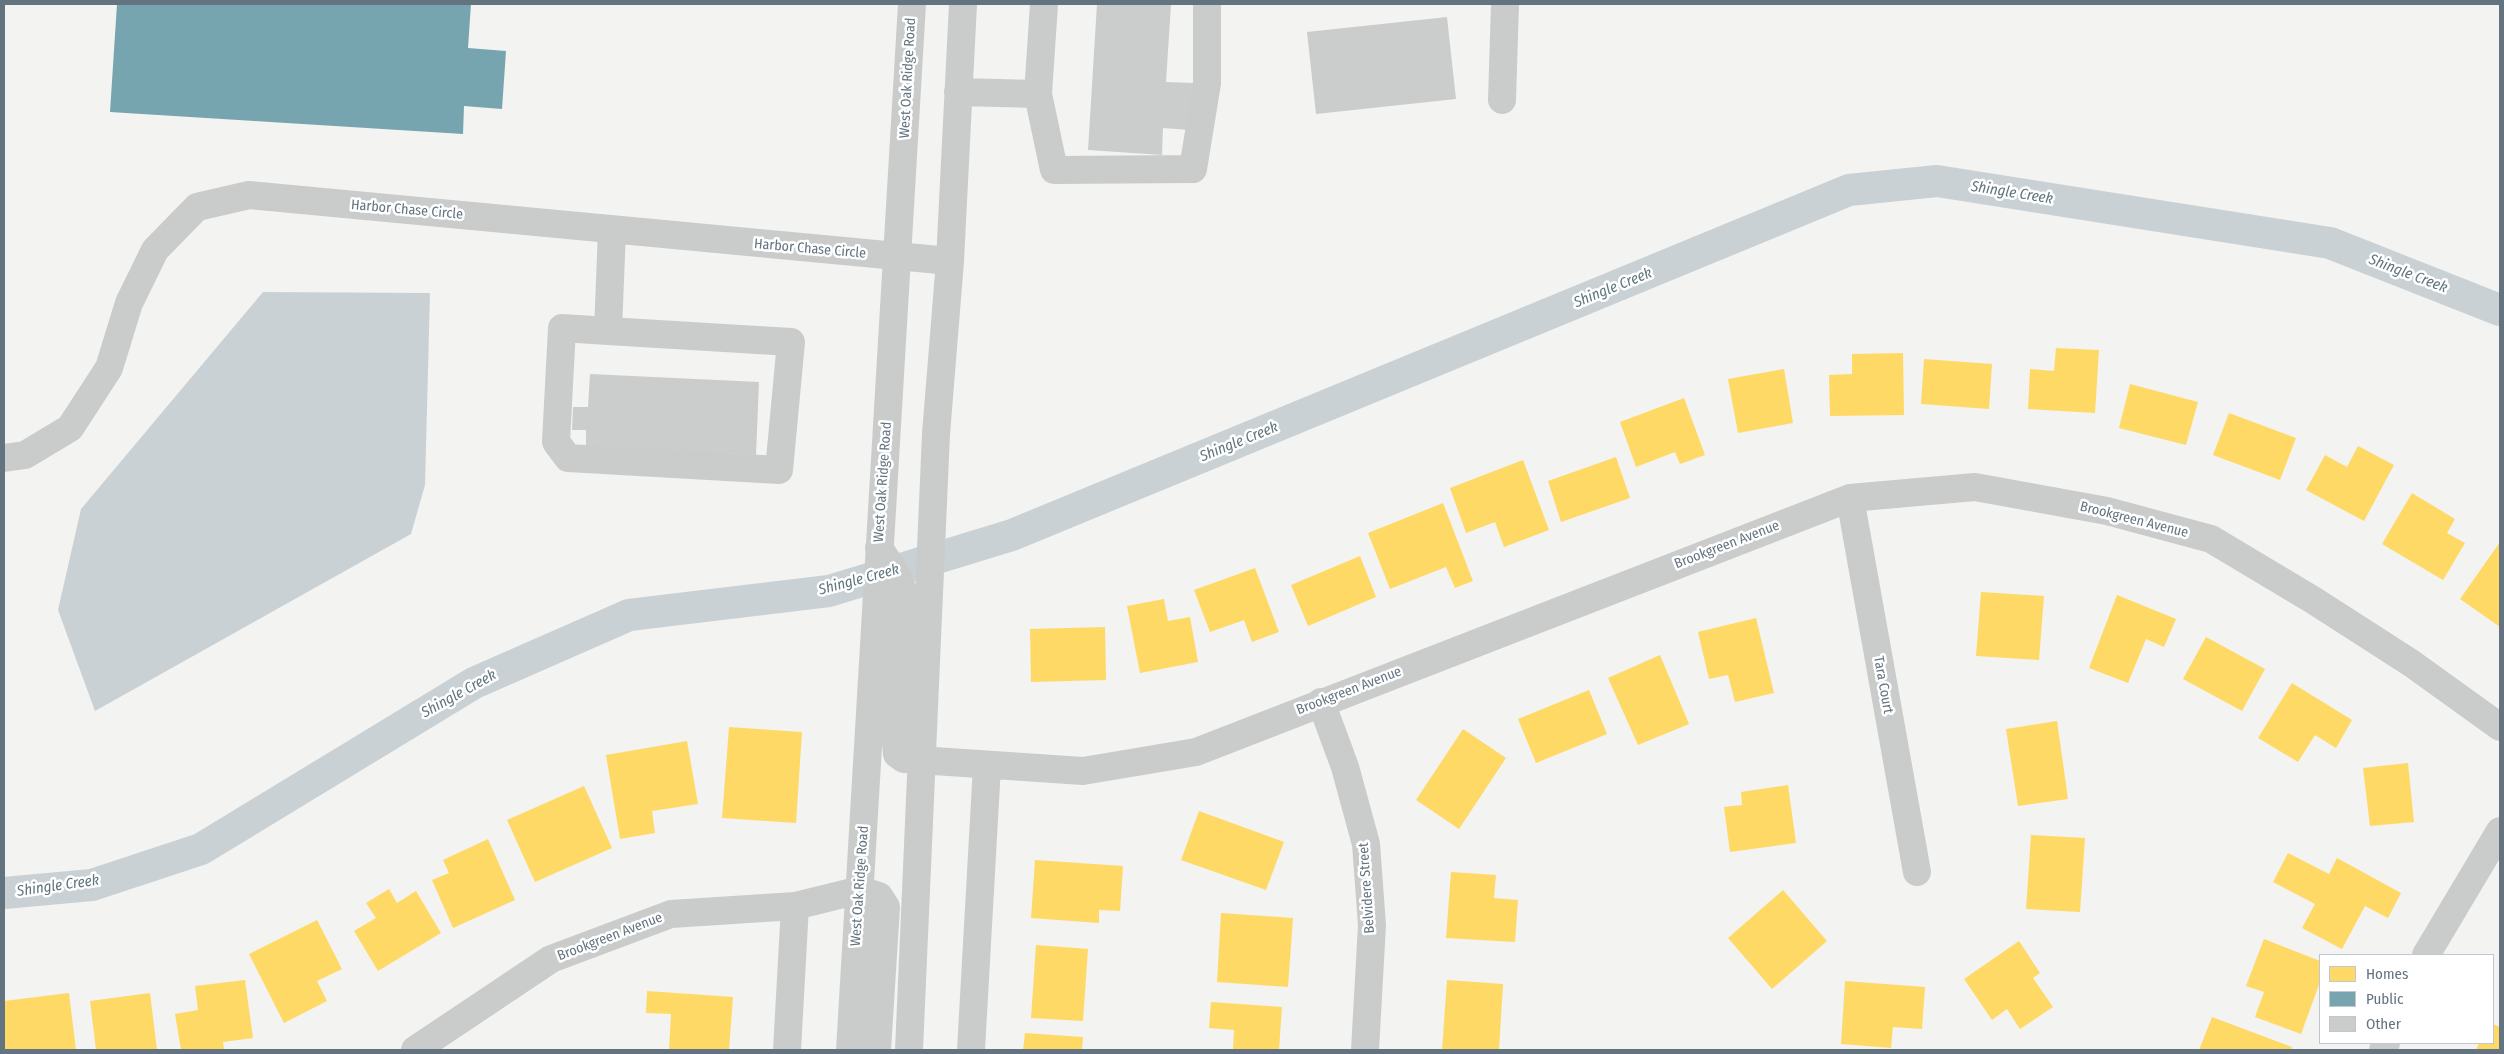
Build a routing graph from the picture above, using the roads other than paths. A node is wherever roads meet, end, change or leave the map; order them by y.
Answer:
1 (912, 4) edge
2 (963, 4) edge
3 (1044, 4) edge
4 (1207, 4) edge
5 (1505, 4) edge
6 (958, 92) junction
7 (1038, 94) junction
8 (1502, 100) dead end
9 (612, 230) junction
10 (898, 257) junction
11 (950, 261) junction
12 (608, 331) junction
13 (4, 458) edge
14 (1850, 498) junction
15 (879, 548) junction
16 (1321, 702) junction
17 (2500, 728) edge
18 (924, 761) junction
19 (987, 766) junction
20 (2500, 831) edge
21 (1917, 872) dead end
22 (860, 890) junction
23 (795, 906) junction
24 (2427, 954) edge
25 (415, 1050) edge
26 (787, 1050) edge
27 (850, 1050) edge
28 (878, 1050) edge
29 (909, 1050) edge
30 (971, 1050) edge
31 (1365, 1050) edge

1 - 10 street, West Oak Ridge Road
2 - 6 street
3 - 7 street
4 - 7 street
5 - 8 street
6 - 7 street
6 - 11 street
9 - 10 street, Harbor Chase Circle
9 - 12 street
9 - 13 street, Harbor Chase Circle
10 - 11 street, Harbor Chase Circle
10 - 15 street, West Oak Ridge Road
11 - 18 street
12 - 12 street
14 - 16 street, Brookgreen Avenue
14 - 17 street, Brookgreen Avenue
14 - 21 street, Tara Court
15 - 18 street, Brookgreen Avenue
15 - 22 street, West Oak Ridge Road
16 - 19 street, Brookgreen Avenue
16 - 31 street, Belvidere Street
18 - 19 street, Brookgreen Avenue
18 - 29 street
19 - 30 street
20 - 24 street
22 - 23 street, Brookgreen Avenue
22 - 27 street, West Oak Ridge Road
22 - 28 street
23 - 25 street, Brookgreen Avenue
23 - 26 street

